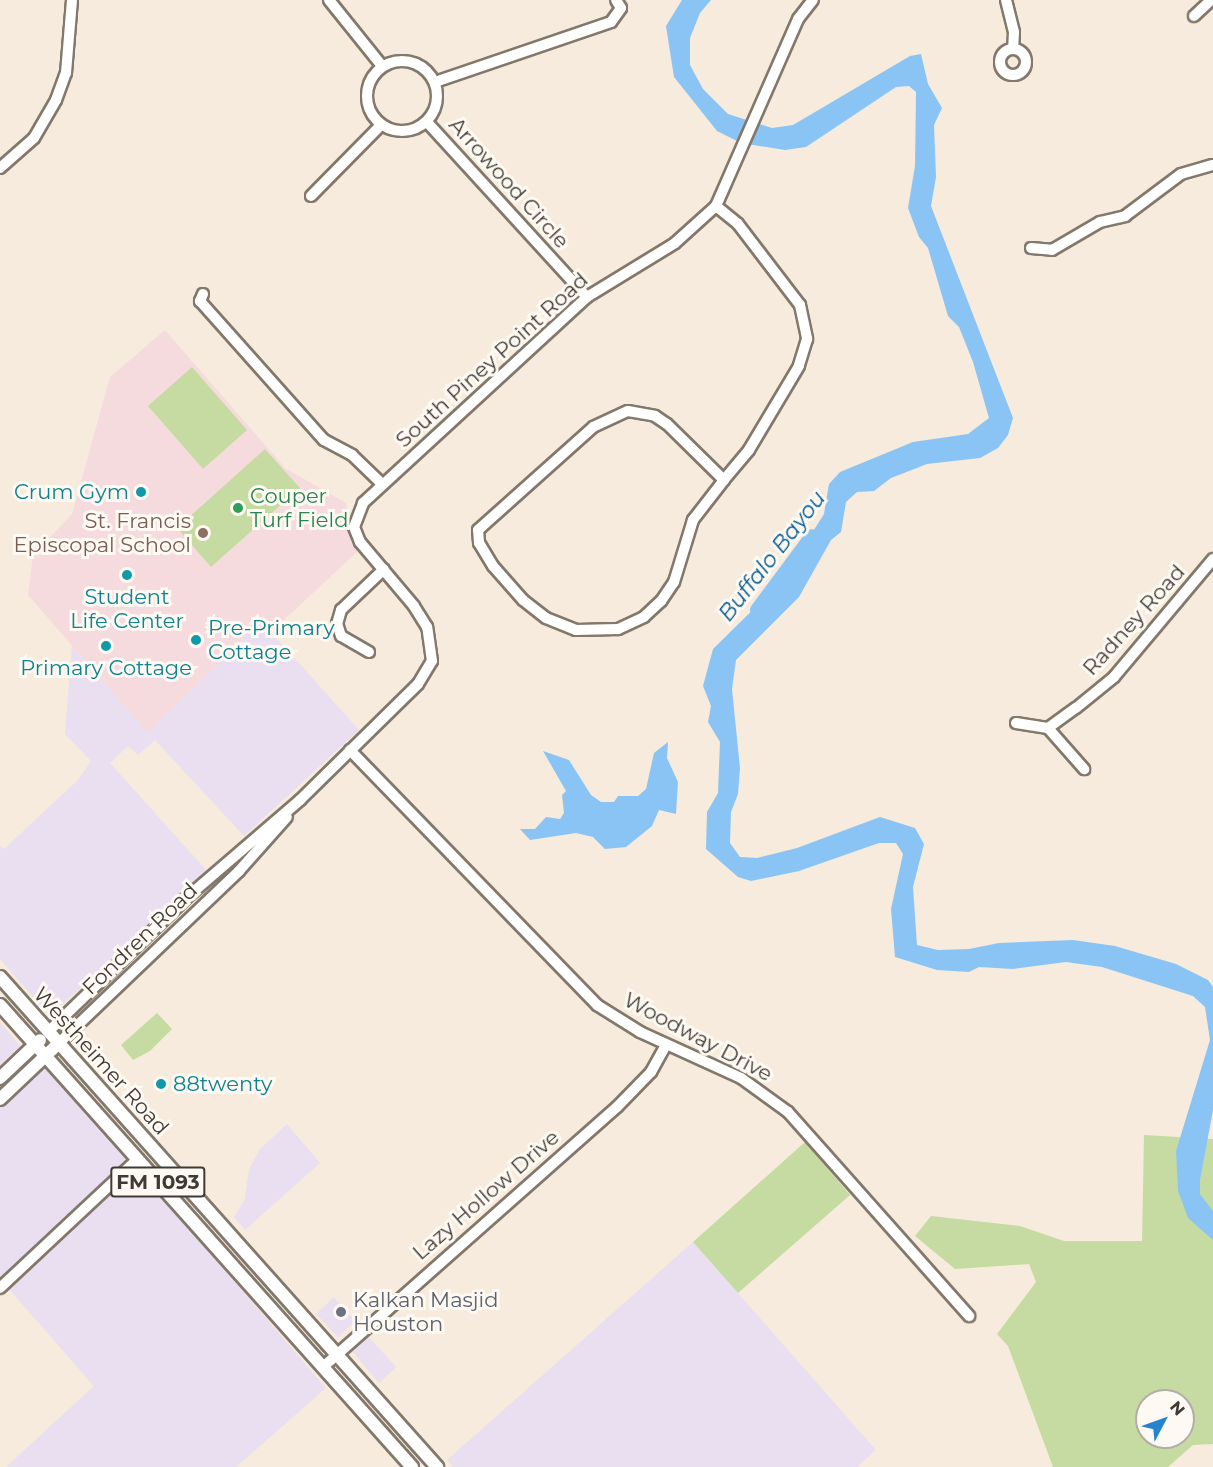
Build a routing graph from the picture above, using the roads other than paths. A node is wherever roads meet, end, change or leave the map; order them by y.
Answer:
1 (72, 0) edge
2 (329, 0) edge
3 (616, 0) edge
4 (813, 0) edge
5 (1006, 0) edge
6 (1211, 0) edge
7 (1194, 16) dead end
8 (1013, 49) dead end
9 (382, 66) junction
10 (435, 82) junction
11 (427, 122) junction
12 (381, 125) junction
13 (1213, 165) edge
14 (0, 168) edge
15 (311, 196) dead end
16 (716, 206) junction
17 (1031, 248) dead end
18 (203, 294) dead end
19 (587, 297) junction
20 (724, 480) junction
21 (382, 484) junction
22 (1213, 559) edge
23 (384, 568) junction
24 (430, 640) joint
25 (369, 652) dead end
26 (1016, 723) dead end
27 (1048, 728) junction
28 (351, 750) junction
29 (1084, 769) dead end
30 (300, 800) junction
31 (0, 977) edge
32 (0, 1005) edge
33 (49, 1031) junction
34 (59, 1043) junction
35 (36, 1044) junction
36 (666, 1045) junction
37 (45, 1055) junction
38 (0, 1078) edge
39 (0, 1099) edge
40 (138, 1160) junction
41 (0, 1288) edge
42 (969, 1316) dead end
43 (337, 1353) junction
44 (323, 1367) junction
45 (412, 1467) edge
46 (437, 1467) edge

1 - 14 street
2 - 9 street
3 - 10 street
4 - 16 street, South Piney Point Road
5 - 8 street
6 - 7 street
9 - 10 street
9 - 12 street
10 - 11 street, Arrowood Circle
11 - 12 street, Arrowood Circle
11 - 19 street, Arrowood Circle
12 - 15 street
13 - 17 street
16 - 19 street, South Piney Point Road
16 - 20 street
18 - 21 street
19 - 21 street, South Piney Point Road
20 - 20 street
21 - 23 street, South Piney Point Road
22 - 27 street, Radney Road
23 - 24 street, South Piney Point Road
23 - 25 street
24 - 28 street, Fondren Road
26 - 27 street
27 - 29 street
28 - 30 street, Fondren Road
28 - 36 street, Woodway Drive
30 - 33 street, Fondren Road
30 - 34 street, Fondren Road
31 - 33 main road, Westheimer Road / FM 1093
32 - 35 main road, Westheimer Road / FM 1093
33 - 34 main road, Westheimer Road / FM 1093
33 - 35 main road, Fondren Road
34 - 37 main road, Fondren Road
34 - 43 main road, Westheimer Road / FM 1093
35 - 37 main road, Westheimer Road / FM 1093
35 - 38 main road, Fondren Road
36 - 42 street, Woodway Drive
36 - 43 street, Lazy Hollow Drive
37 - 39 main road, Fondren Road
37 - 40 main road, Westheimer Road / FM 1093
40 - 41 street
40 - 44 main road, Westheimer Road / FM 1093
43 - 44 street, Lazy Hollow Drive
43 - 46 main road, Westheimer Road / FM 1093
44 - 45 main road, Westheimer Road / FM 1093

